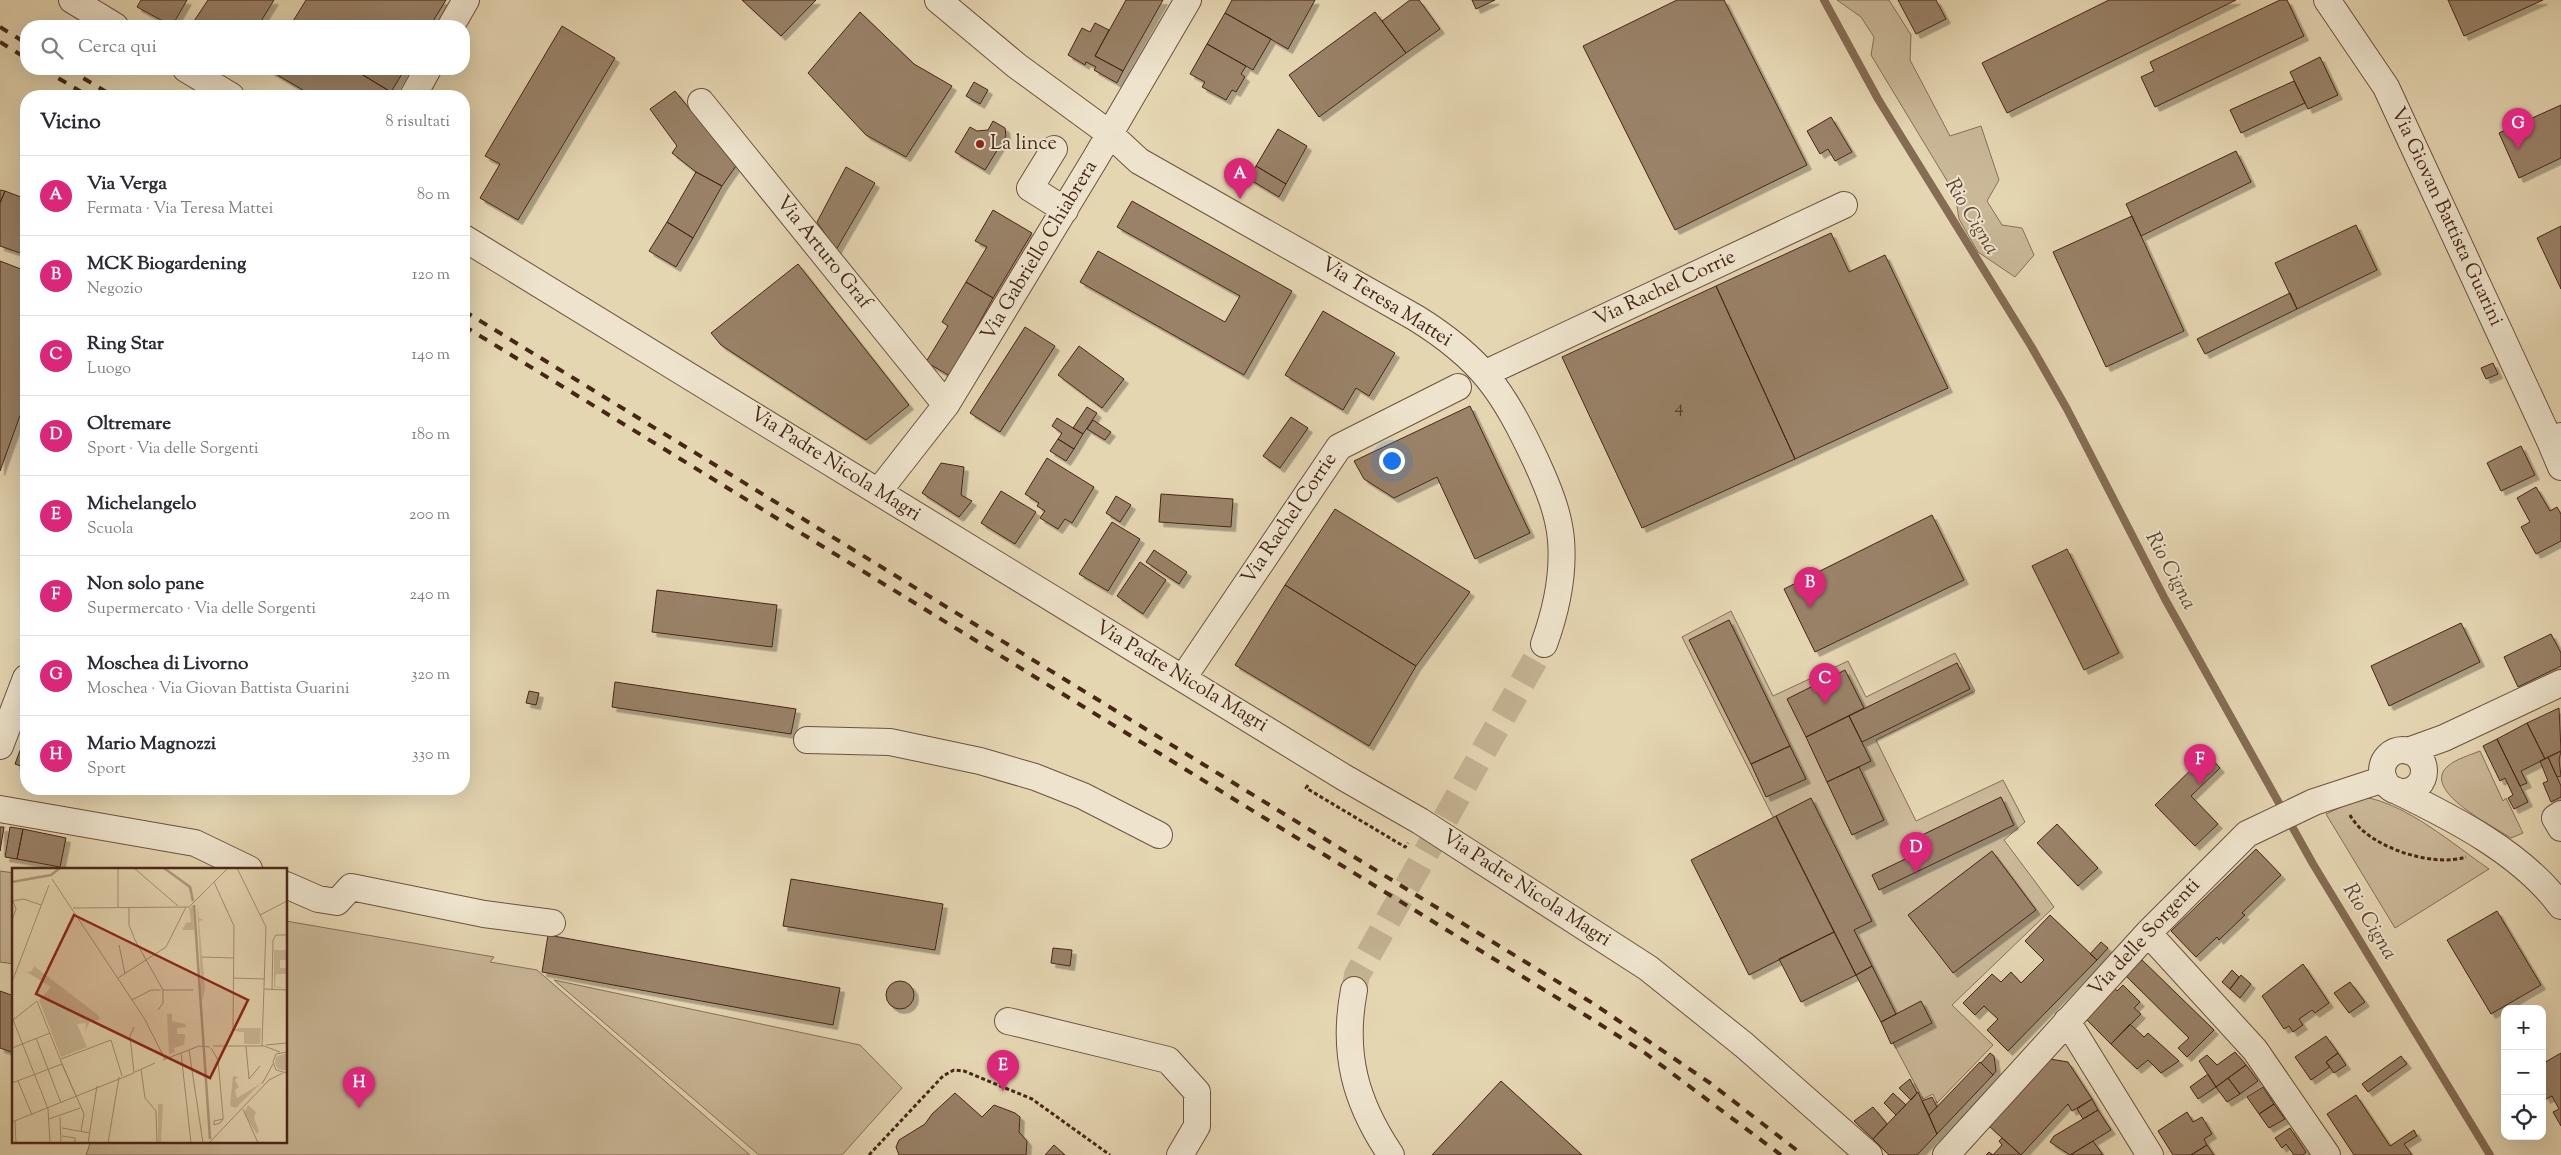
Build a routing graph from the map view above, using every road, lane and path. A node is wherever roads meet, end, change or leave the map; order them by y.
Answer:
1 (72, 0) edge
2 (466, 0) edge
3 (938, 0) edge
4 (1188, 0) edge
5 (2327, 0) edge
6 (105, 20) edge
7 (454, 20) edge
8 (196, 75) edge
9 (425, 75) edge
10 (221, 90) edge
11 (416, 90) edge
12 (701, 102) dead end
13 (1110, 134) junction
14 (1054, 149) dead end
15 (1844, 205) dead end
16 (1065, 210) junction
17 (470, 242) edge
18 (1486, 373) junction
19 (1458, 387) dead end
20 (946, 405) junction
21 (2555, 439) edge
22 (2561, 467) edge
23 (878, 492) junction
24 (1544, 644) tunnel mouth
25 (1183, 678) junction
26 (2561, 683) edge
27 (20, 694) edge
28 (808, 740) dead end
29 (0, 746) edge
30 (2419, 763) junction
31 (2389, 785) junction
32 (1306, 788) dead end
33 (2326, 797) junction
34 (0, 809) edge
35 (2437, 810) junction
36 (2561, 814) edge
37 (2561, 828) edge
38 (1159, 835) dead end
39 (1405, 847) dead end
40 (2496, 848) junction
41 (248, 868) edge
42 (288, 886) edge
43 (2561, 906) edge
44 (552, 923) dead end
45 (2148, 933) junction
46 (1354, 990) tunnel mouth
47 (1008, 1021) dead end
48 (2067, 1021) junction
49 (869, 1155) edge
50 (1110, 1155) edge
51 (1180, 1155) edge
52 (1391, 1155) edge
53 (1870, 1155) edge
54 (1946, 1155) edge
55 (2150, 1155) edge
56 (2327, 1155) edge

1 - 6 street
2 - 7 street
3 - 13 street, Via Teresa Mattei
4 - 13 street, Via Gabriello Chiabrera
5 - 21 street, Via Giovan Battista Guarini
8 - 10 street
9 - 11 street
12 - 20 street, Via Arturo Graf
13 - 16 street, Via Gabriello Chiabrera
13 - 18 street, Via Teresa Mattei
14 - 16 street
15 - 18 street, Via Rachel Corrie
16 - 20 street, Via Gabriello Chiabrera
17 - 23 street, Via Padre Nicola Magri
18 - 24 street, Via Teresa Mattei
19 - 25 street, Via Rachel Corrie
20 - 23 street, Via Gabriello Chiabrera
21 - 22 street, Via Giovan Battista Guarini
23 - 25 street, Via Padre Nicola Magri
25 - 53 street, Via Padre Nicola Magri
26 - 30 street
27 - 29 street
28 - 38 street
30 - 31 street, Via delle Sorgenti
30 - 31 street
30 - 35 street
31 - 33 street, Via delle Sorgenti
31 - 35 street
32 - 39 path
33 - 40 path
33 - 45 street, Via delle Sorgenti
34 - 41 street
35 - 40 street
36 - 37 street
40 - 43 street
42 - 44 street
45 - 48 street, Via delle Sorgenti
45 - 56 street
46 - 52 street
47 - 51 street
48 - 54 street, Via delle Sorgenti
48 - 55 street
49 - 50 path

